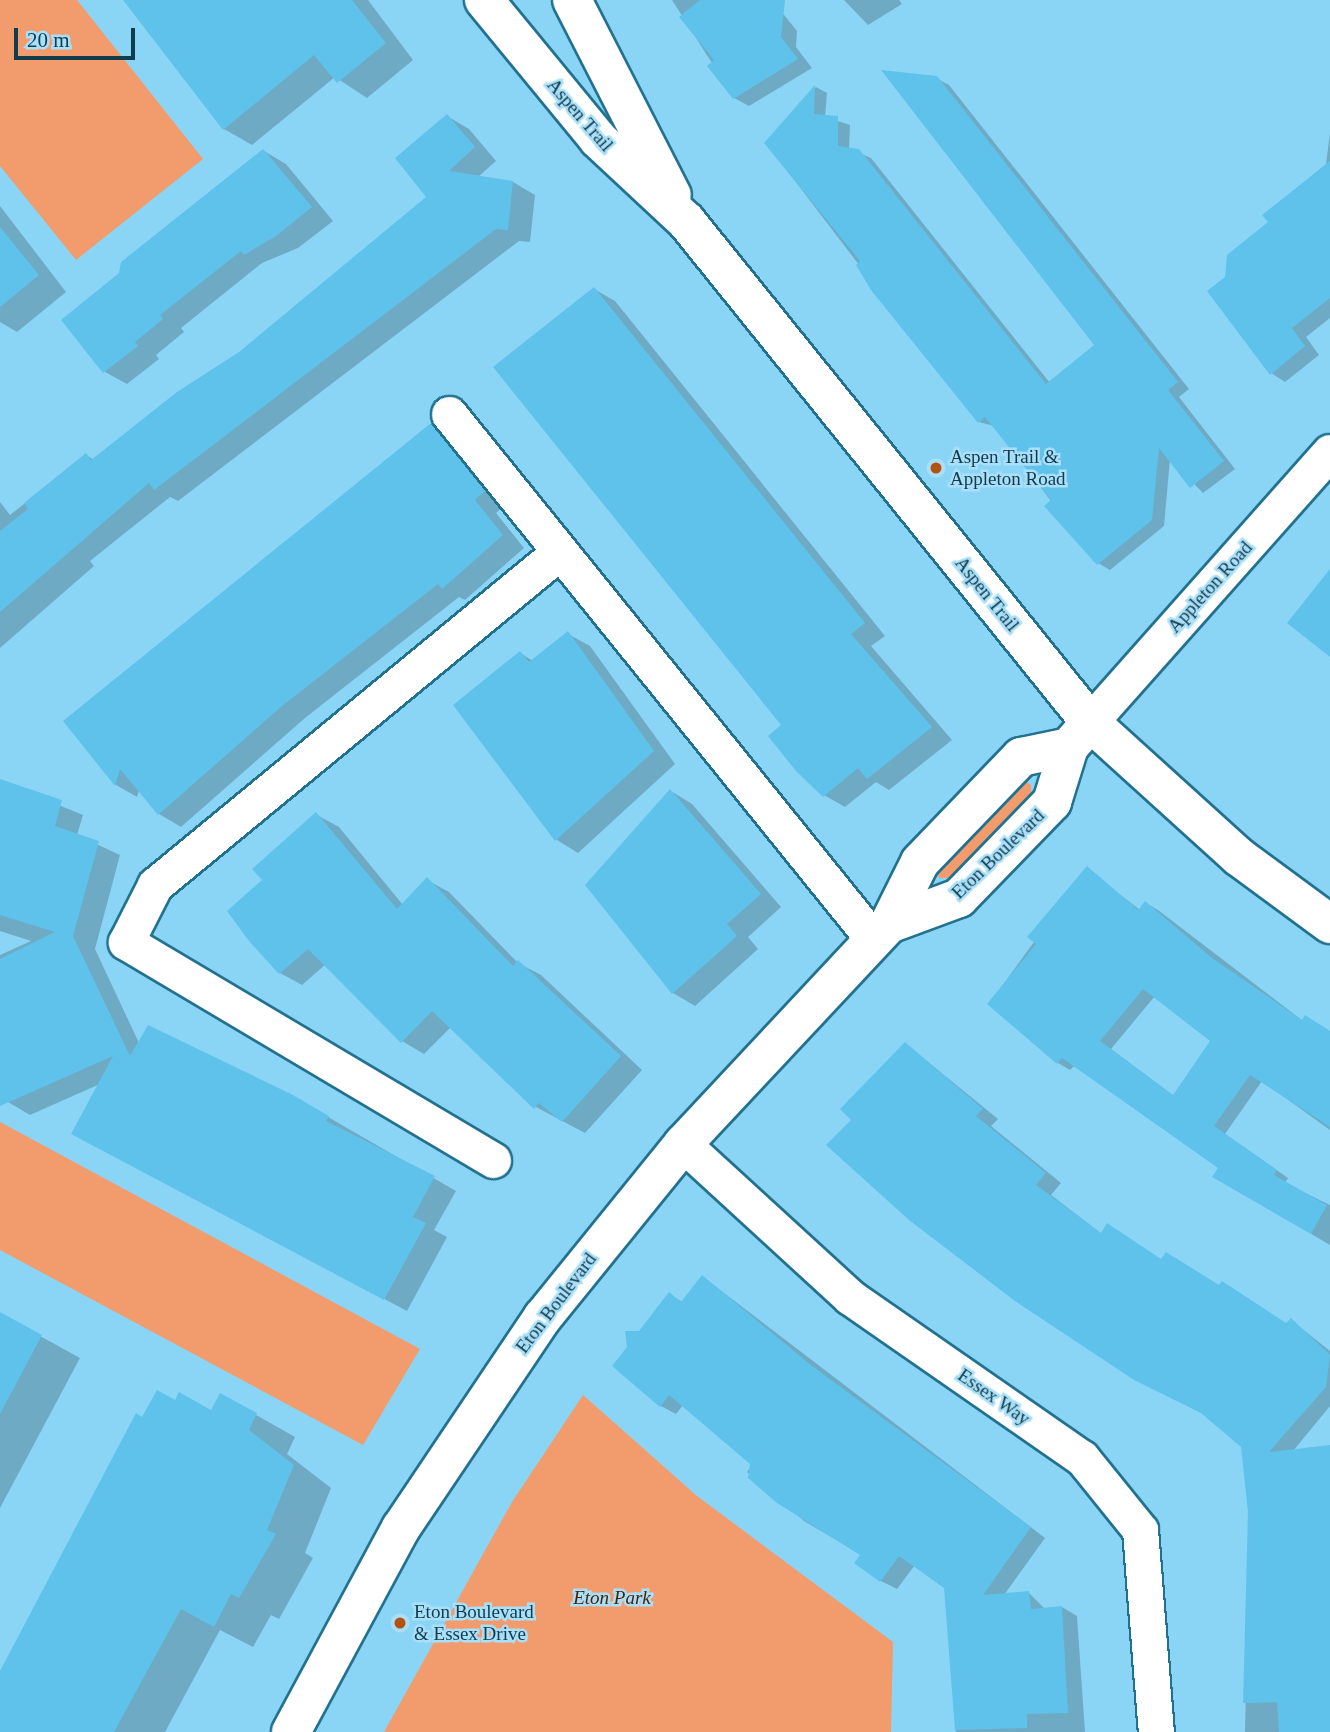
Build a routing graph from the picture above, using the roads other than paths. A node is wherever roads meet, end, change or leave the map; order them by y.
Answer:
1 (484, 0) edge
2 (572, 0) edge
3 (686, 222) junction
4 (449, 414) dead end
5 (1330, 453) edge
6 (557, 554) junction
7 (1080, 735) junction
8 (1330, 924) edge
9 (881, 931) junction
10 (683, 1144) junction
11 (493, 1160) dead end
12 (291, 1732) edge
13 (1156, 1732) edge

1 - 3 street, Aspen Trail
2 - 3 street, Aspen Trail
3 - 7 street, Aspen Trail
4 - 6 street
5 - 7 street, Appleton Road
6 - 9 street
6 - 11 street
7 - 8 street, Aspen Trail
7 - 9 street, Eton Boulevard
7 - 9 street, Eton Boulevard
9 - 10 street, Eton Boulevard
10 - 12 street, Eton Boulevard
10 - 13 street, Essex Way

